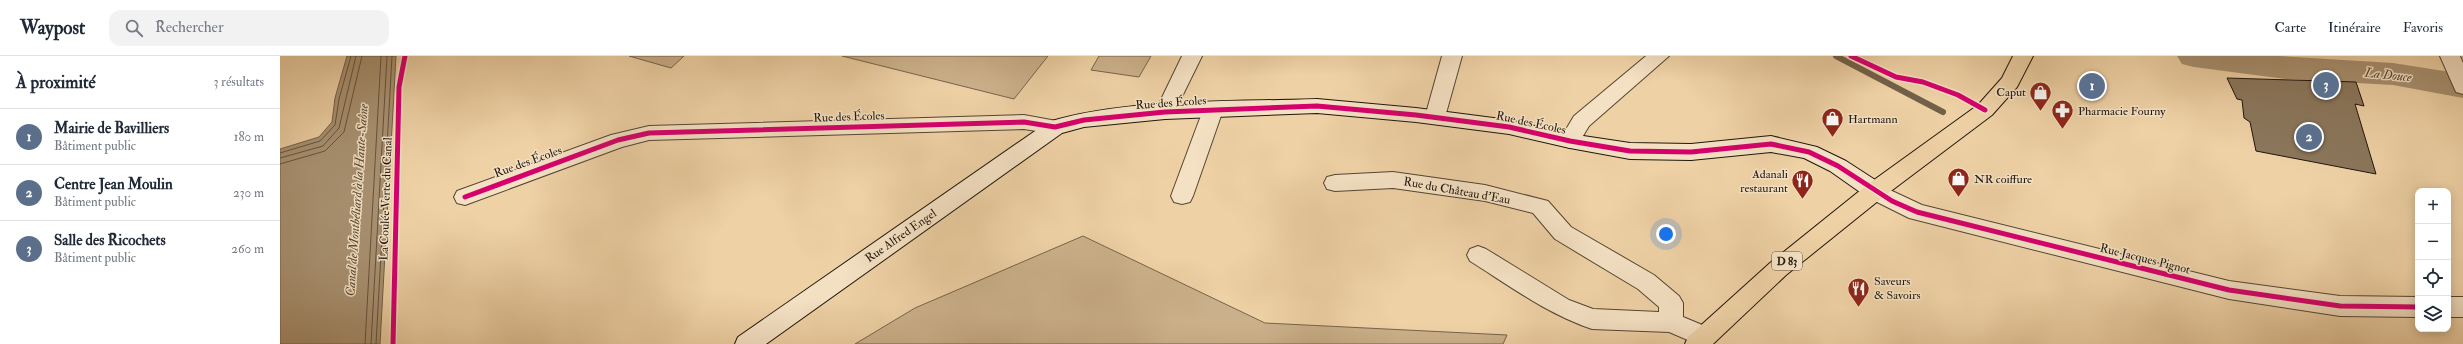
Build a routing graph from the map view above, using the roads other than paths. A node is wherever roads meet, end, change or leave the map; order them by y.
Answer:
1 (1192, 56) edge
2 (1452, 56) edge
3 (1659, 56) edge
4 (2024, 56) edge
5 (1213, 110) junction
6 (1165, 112) junction
7 (1435, 117) junction
8 (1055, 127) junction
9 (1570, 141) junction
10 (1335, 184) dead end
11 (1875, 190) junction
12 (1182, 196) dead end
13 (465, 197) dead end
14 (1478, 255) dead end
15 (2415, 307) edge
16 (2451, 307) edge
17 (2463, 308) edge
18 (1671, 322) junction
19 (1700, 340) edge
20 (747, 344) edge

1 - 6 street
2 - 7 street
3 - 9 street
4 - 11 main road, D 83
5 - 6 street, Rue des Écoles
5 - 7 street, Rue des Écoles
5 - 12 street
6 - 8 street, Rue des Écoles
7 - 9 street, Rue des Écoles
8 - 13 street, Rue des Écoles
8 - 20 street, Rue Alfred Engel
9 - 11 street, Rue des Écoles
10 - 18 street, Rue du Château d'Eau
11 - 15 street, Rue Jacques Pignot
11 - 19 main road, D 83
14 - 18 street
16 - 17 street
18 - 19 street

